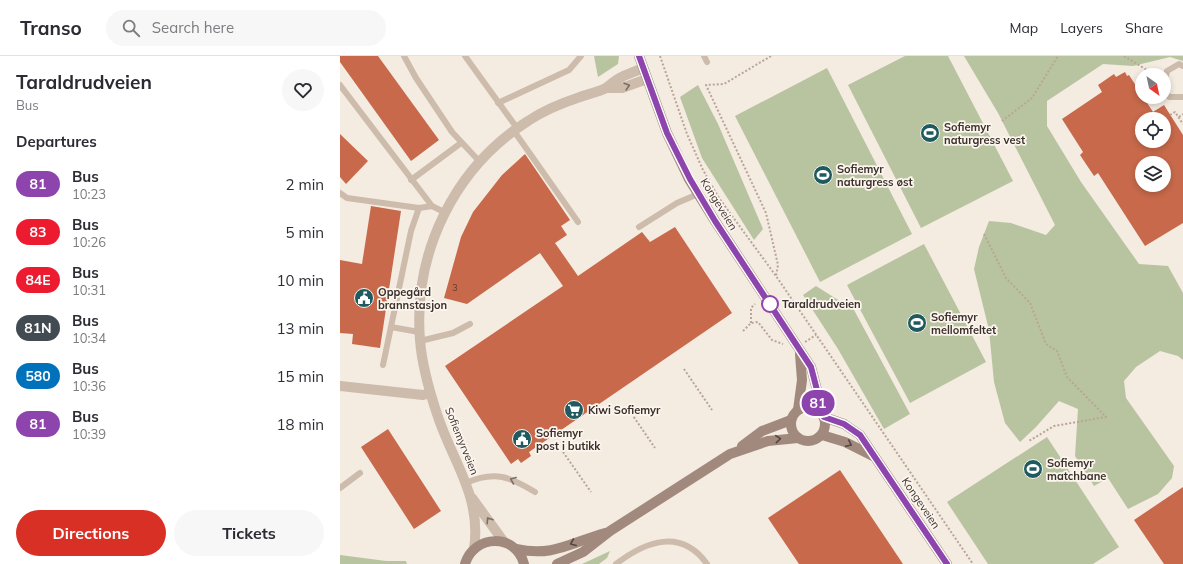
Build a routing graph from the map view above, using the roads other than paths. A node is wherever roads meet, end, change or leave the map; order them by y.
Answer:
1 (404, 56) edge
2 (465, 56) edge
3 (581, 56) edge
4 (639, 56) edge
5 (704, 56) edge
6 (707, 62) dead end
7 (1183, 66) edge
8 (643, 68) junction
9 (1171, 68) edge
10 (647, 79) junction
11 (340, 85) edge
12 (606, 88) junction
13 (1171, 97) edge
14 (1183, 97) edge
15 (498, 103) junction
16 (516, 129) junction
17 (461, 143) junction
18 (480, 162) junction
19 (411, 180) junction
20 (340, 193) edge
21 (698, 194) junction
22 (432, 206) junction
23 (419, 208) junction
24 (444, 212) junction
25 (578, 222) dead end
26 (638, 227) dead end
27 (470, 324) dead end
28 (391, 327) junction
29 (420, 336) junction
30 (802, 348) junction
31 (383, 365) dead end
32 (340, 386) edge
33 (430, 393) junction
34 (798, 410) junction
35 (822, 413) junction
36 (791, 420) junction
37 (822, 435) junction
38 (798, 438) junction
39 (732, 453) junction
40 (874, 456) junction
41 (360, 473) dead end
42 (466, 483) junction
43 (340, 488) edge
44 (535, 492) dead end
45 (472, 498) junction
46 (610, 531) junction
47 (504, 542) junction
48 (474, 549) junction
49 (516, 549) junction
50 (463, 563) edge
51 (524, 564) edge
52 (557, 564) edge
53 (616, 564) edge
54 (707, 564) edge
55 (947, 564) edge

1 - 17 lane
2 - 15 lane
3 - 15 lane
4 - 8 main road, Kongeveien
5 - 6 lane
7 - 9 lane
8 - 10 main road, Kongeveien
8 - 12 street, Sofiemyrveien
12 -> 10 street, Sofiemyrveien
10 - 21 main road, Kongeveien
11 - 19 lane
12 - 16 street, Sofiemyrveien
13 - 14 lane
15 - 16 lane
16 - 18 street, Sofiemyrveien
16 - 25 lane
17 - 18 lane
17 - 19 lane
18 - 24 street, Sofiemyrveien
19 - 22 lane
20 - 23 lane
21 - 26 lane
21 - 30 main road, Kongeveien
22 - 23 lane
22 - 24 lane
23 - 28 lane
24 - 29 street, Sofiemyrveien
27 - 29 lane
28 - 29 lane
28 - 31 lane
29 - 33 street, Sofiemyrveien
30 - 34 main road, Kongeveien
30 - 35 main road, Kongeveien
32 - 33 street
33 - 42 street, Sofiemyrveien
34 - 35 main road
34 - 36 main road
35 - 37 main road
35 - 40 main road, Kongeveien
36 - 38 main road
36 - 39 main road
37 - 38 main road
37 -> 40 main road
39 -> 38 main road
39 - 46 main road
40 - 55 main road, Kongeveien
41 - 43 lane
44 -> 42 lane
42 - 45 street, Sofiemyrveien
47 -> 45 street, Sofiemyrveien
45 - 48 street, Sofiemyrveien
46 -> 49 main road
46 - 52 main road
47 - 48 main road
47 - 49 main road
48 - 50 main road
49 - 51 main road
53 - 54 lane

